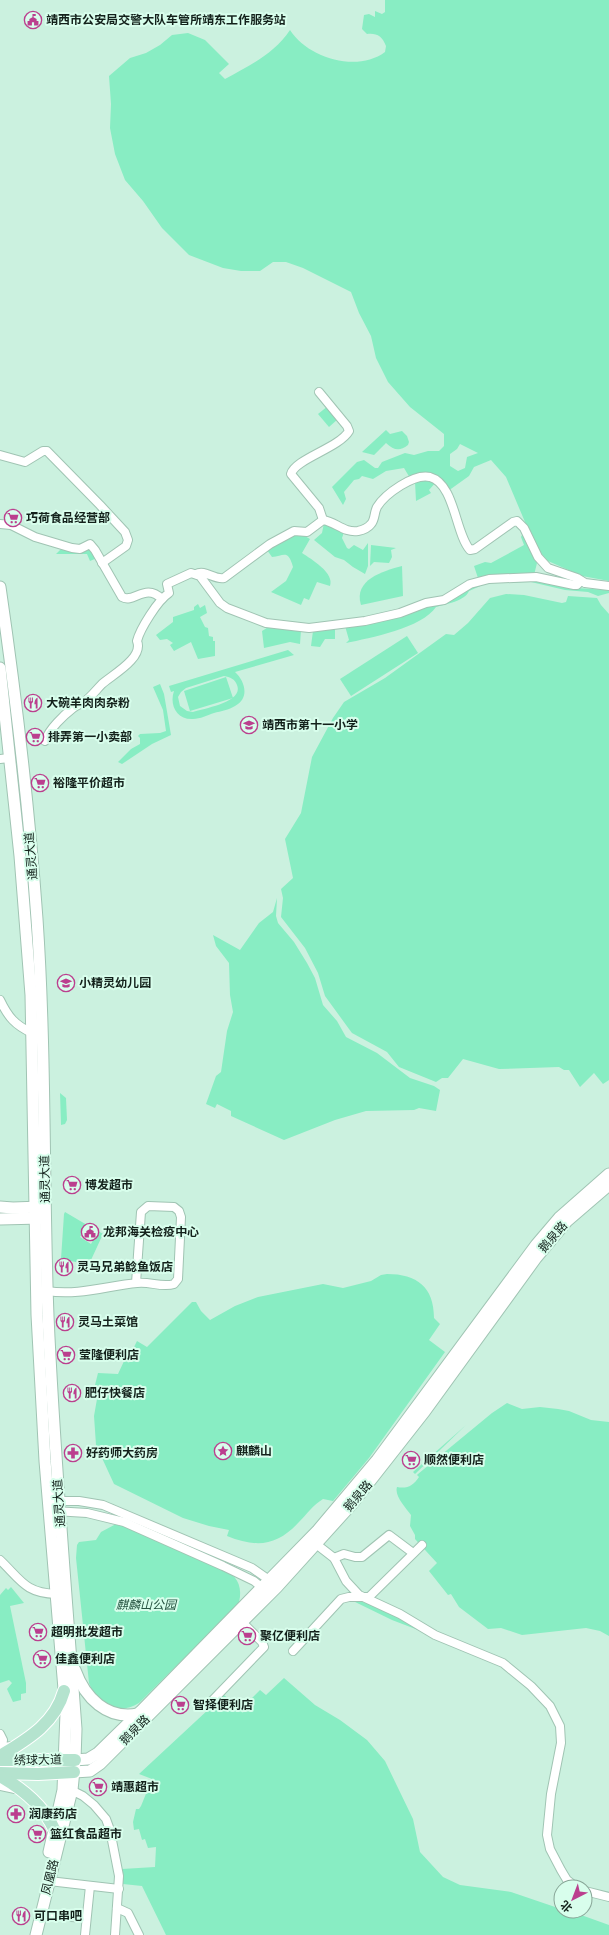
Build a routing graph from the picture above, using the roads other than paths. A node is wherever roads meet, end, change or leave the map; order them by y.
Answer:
1 (320, 392) dead end
2 (0, 455) edge
3 (324, 520) junction
4 (0, 524) edge
5 (102, 562) junction
6 (196, 574) junction
7 (581, 581) junction
8 (609, 586) edge
9 (0, 587) edge
10 (162, 599) junction
11 (0, 668) edge
12 (45, 740) dead end
13 (5, 758) edge
14 (0, 1000) edge
15 (32, 1033) junction
16 (609, 1174) edge
17 (609, 1184) edge
18 (0, 1207) edge
19 (40, 1212) junction
20 (0, 1219) edge
21 (136, 1283) junction
22 (48, 1291) junction
23 (54, 1506) junction
24 (316, 1544) junction
25 (422, 1545) dead end
26 (414, 1553) junction
27 (334, 1558) junction
28 (0, 1560) edge
29 (270, 1587) junction
30 (56, 1594) junction
31 (363, 1597) junction
32 (242, 1623) junction
33 (293, 1651) dead end
34 (71, 1657) junction
35 (64, 1692) junction
36 (209, 1704) dead end
37 (138, 1714) junction
38 (0, 1734) edge
39 (1, 1750) edge
40 (0, 1760) edge
41 (69, 1766) junction
42 (96, 1768) junction
43 (0, 1772) edge
44 (0, 1776) edge
45 (0, 1786) edge
46 (23, 1792) junction
47 (71, 1794) junction
48 (54, 1829) junction
49 (566, 1879) edge
50 (49, 1881) junction
51 (90, 1886) junction
52 (119, 1889) junction
53 (593, 1893) edge
54 (609, 1897) edge
55 (117, 1908) junction
56 (41, 1915) junction
57 (86, 1918) junction
58 (30, 1935) edge
59 (36, 1935) edge
60 (85, 1935) edge
61 (115, 1935) edge
62 (139, 1935) edge

1 - 3 street
2 - 5 street
3 - 6 street
3 - 7 street
4 - 5 street
5 - 10 street
6 - 7 street
6 - 10 street
7 - 8 street
9 - 19 main road, 通灵大道
10 - 12 street
11 - 13 main road, 通灵大道
13 - 15 main road, 通灵大道
14 - 15 street
15 - 19 main road, 通灵大道
16 - 29 main road, 鹅泉路
17 - 24 main road, 鹅泉路
18 - 19 main road
19 - 20 main road
19 - 22 main road, 通灵大道
19 - 23 main road, 通灵大道
21 - 21 street
21 - 22 street
22 - 23 main road, 通灵大道
23 - 29 street
23 - 29 street
23 - 30 main road, 通灵大道
23 - 34 main road, 通灵大道
24 - 27 street
24 - 29 main road, 鹅泉路
25 - 26 street
26 - 27 street
26 - 31 street
27 - 31 street
28 - 30 street
29 - 32 main road, 鹅泉路
29 - 37 main road, 鹅泉路
30 - 35 main road, 通灵大道
31 - 33 street
31 - 49 street
32 - 36 street
32 - 42 main road, 鹅泉路
34 - 37 main road
34 - 41 main road, 通灵大道
35 - 39 main road
35 - 41 main road, 通灵大道
37 - 41 main road, 鹅泉路
38 - 39 street
40 - 41 main road, 绣球大道
41 - 42 main road
41 - 43 main road, 绣球大道
41 - 47 main road, 凤凰路
41 - 48 main road, 凤凰路
42 - 47 main road, 鹅泉路
44 - 46 main road
45 - 46 street
46 - 48 main road
47 - 50 main road, 凤凰路
47 - 52 street
48 - 58 main road, 凤凰路
50 - 51 street
50 - 56 main road, 凤凰路
51 - 52 street
51 - 57 street
52 - 55 street
53 - 54 street
55 - 61 street
55 - 62 street
56 - 57 street
56 - 59 main road, 凤凰路
57 - 60 street

